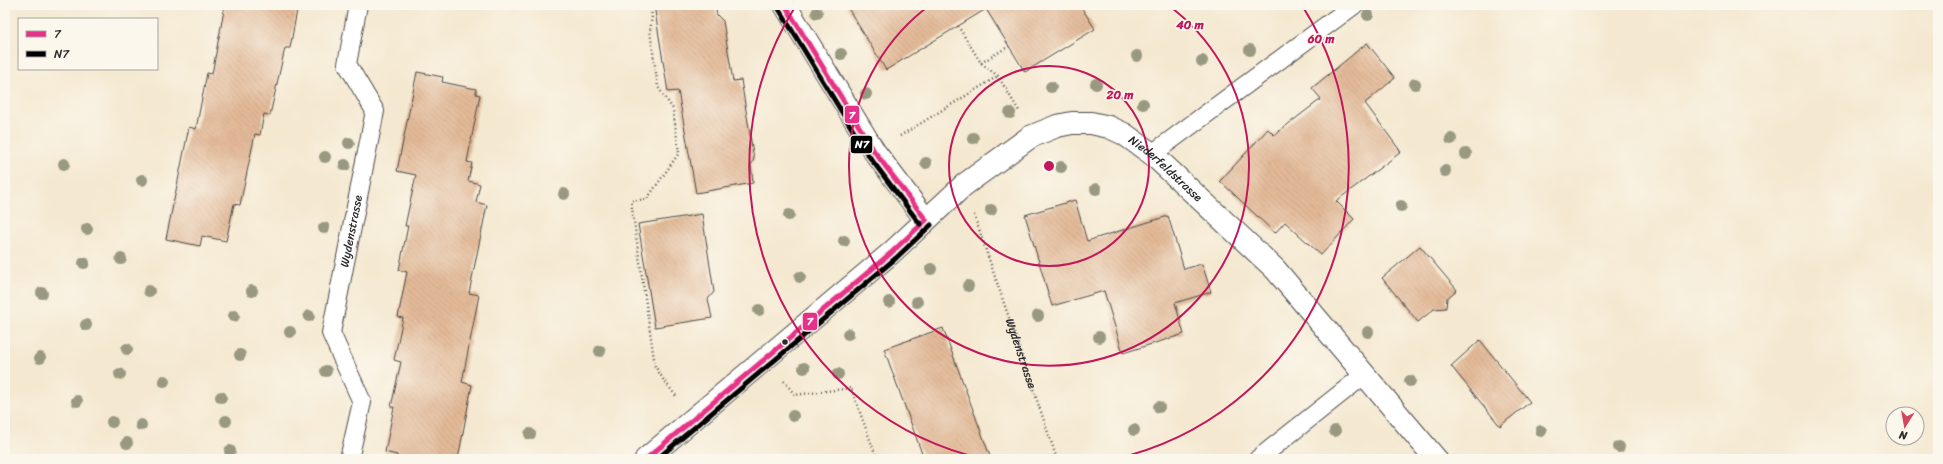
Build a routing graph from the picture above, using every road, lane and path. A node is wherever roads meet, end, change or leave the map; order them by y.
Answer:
1 (358, 5) edge
2 (650, 5) edge
3 (785, 5) edge
4 (1354, 5) edge
5 (958, 26) dead end
6 (1009, 46) dead end
7 (981, 63) junction
8 (998, 76) junction
9 (1022, 116) dead end
10 (894, 140) dead end
11 (1152, 154) junction
12 (926, 220) junction
13 (985, 247) dead end
14 (1364, 375) junction
15 (780, 376) dead end
16 (678, 398) dead end
17 (349, 459) edge
18 (646, 459) edge
19 (877, 459) edge
20 (1057, 459) edge
21 (1258, 459) edge
22 (1436, 459) edge

1 - 17 lane, Wydenstrasse
2 - 16 path
3 - 12 street
4 - 11 lane
5 - 7 path
6 - 7 path
7 - 8 path
8 - 9 path
8 - 10 path
11 - 12 street, Niederfeldstrasse
11 - 14 street, Niederfeldstrasse
12 - 18 street, Niederfeldstrasse
13 - 20 path, Wydenstrasse
14 - 21 lane
14 - 22 street, Niederfeldstrasse
15 - 19 path

